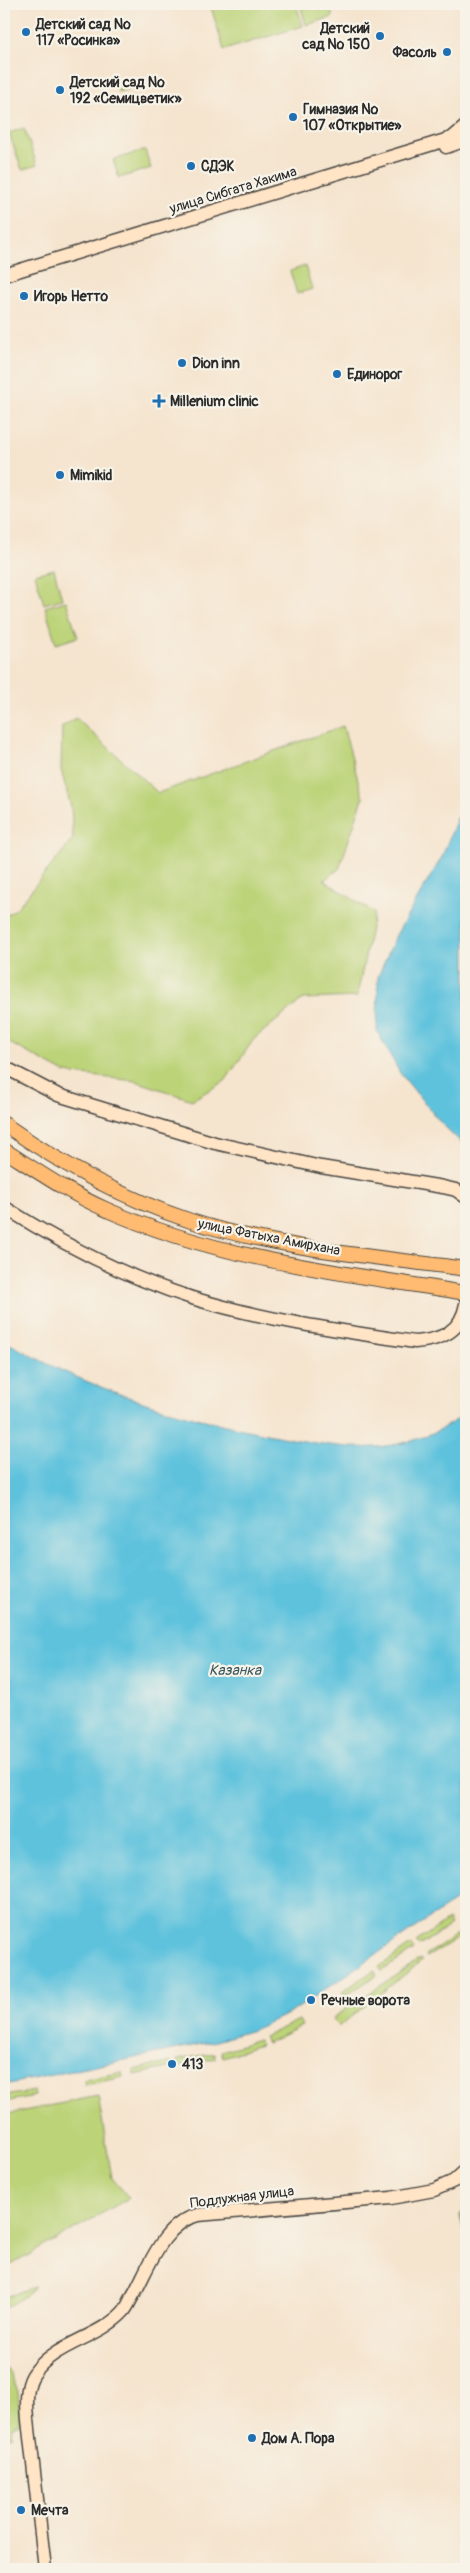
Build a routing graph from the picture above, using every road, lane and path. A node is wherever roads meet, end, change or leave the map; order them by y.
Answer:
1 (466, 126) edge
2 (466, 140) edge
3 (4, 275) edge
4 (4, 284) edge
5 (4, 1067) edge
6 (4, 1124) edge
7 (4, 1150) edge
8 (466, 1197) edge
9 (4, 1207) edge
10 (466, 1269) edge
11 (466, 1292) edge
12 (466, 1304) edge
13 (466, 2170) edge
14 (45, 2569) edge

1 - 3 main road, улица Сибгата Хакима
2 - 4 main road, улица Сибгата Хакима
5 - 8 main road
6 - 10 main road, улица Фатыха Амирхана
7 - 11 main road, улица Фатыха Амирхана
9 - 12 main road
13 - 14 main road, Подлужная улица

